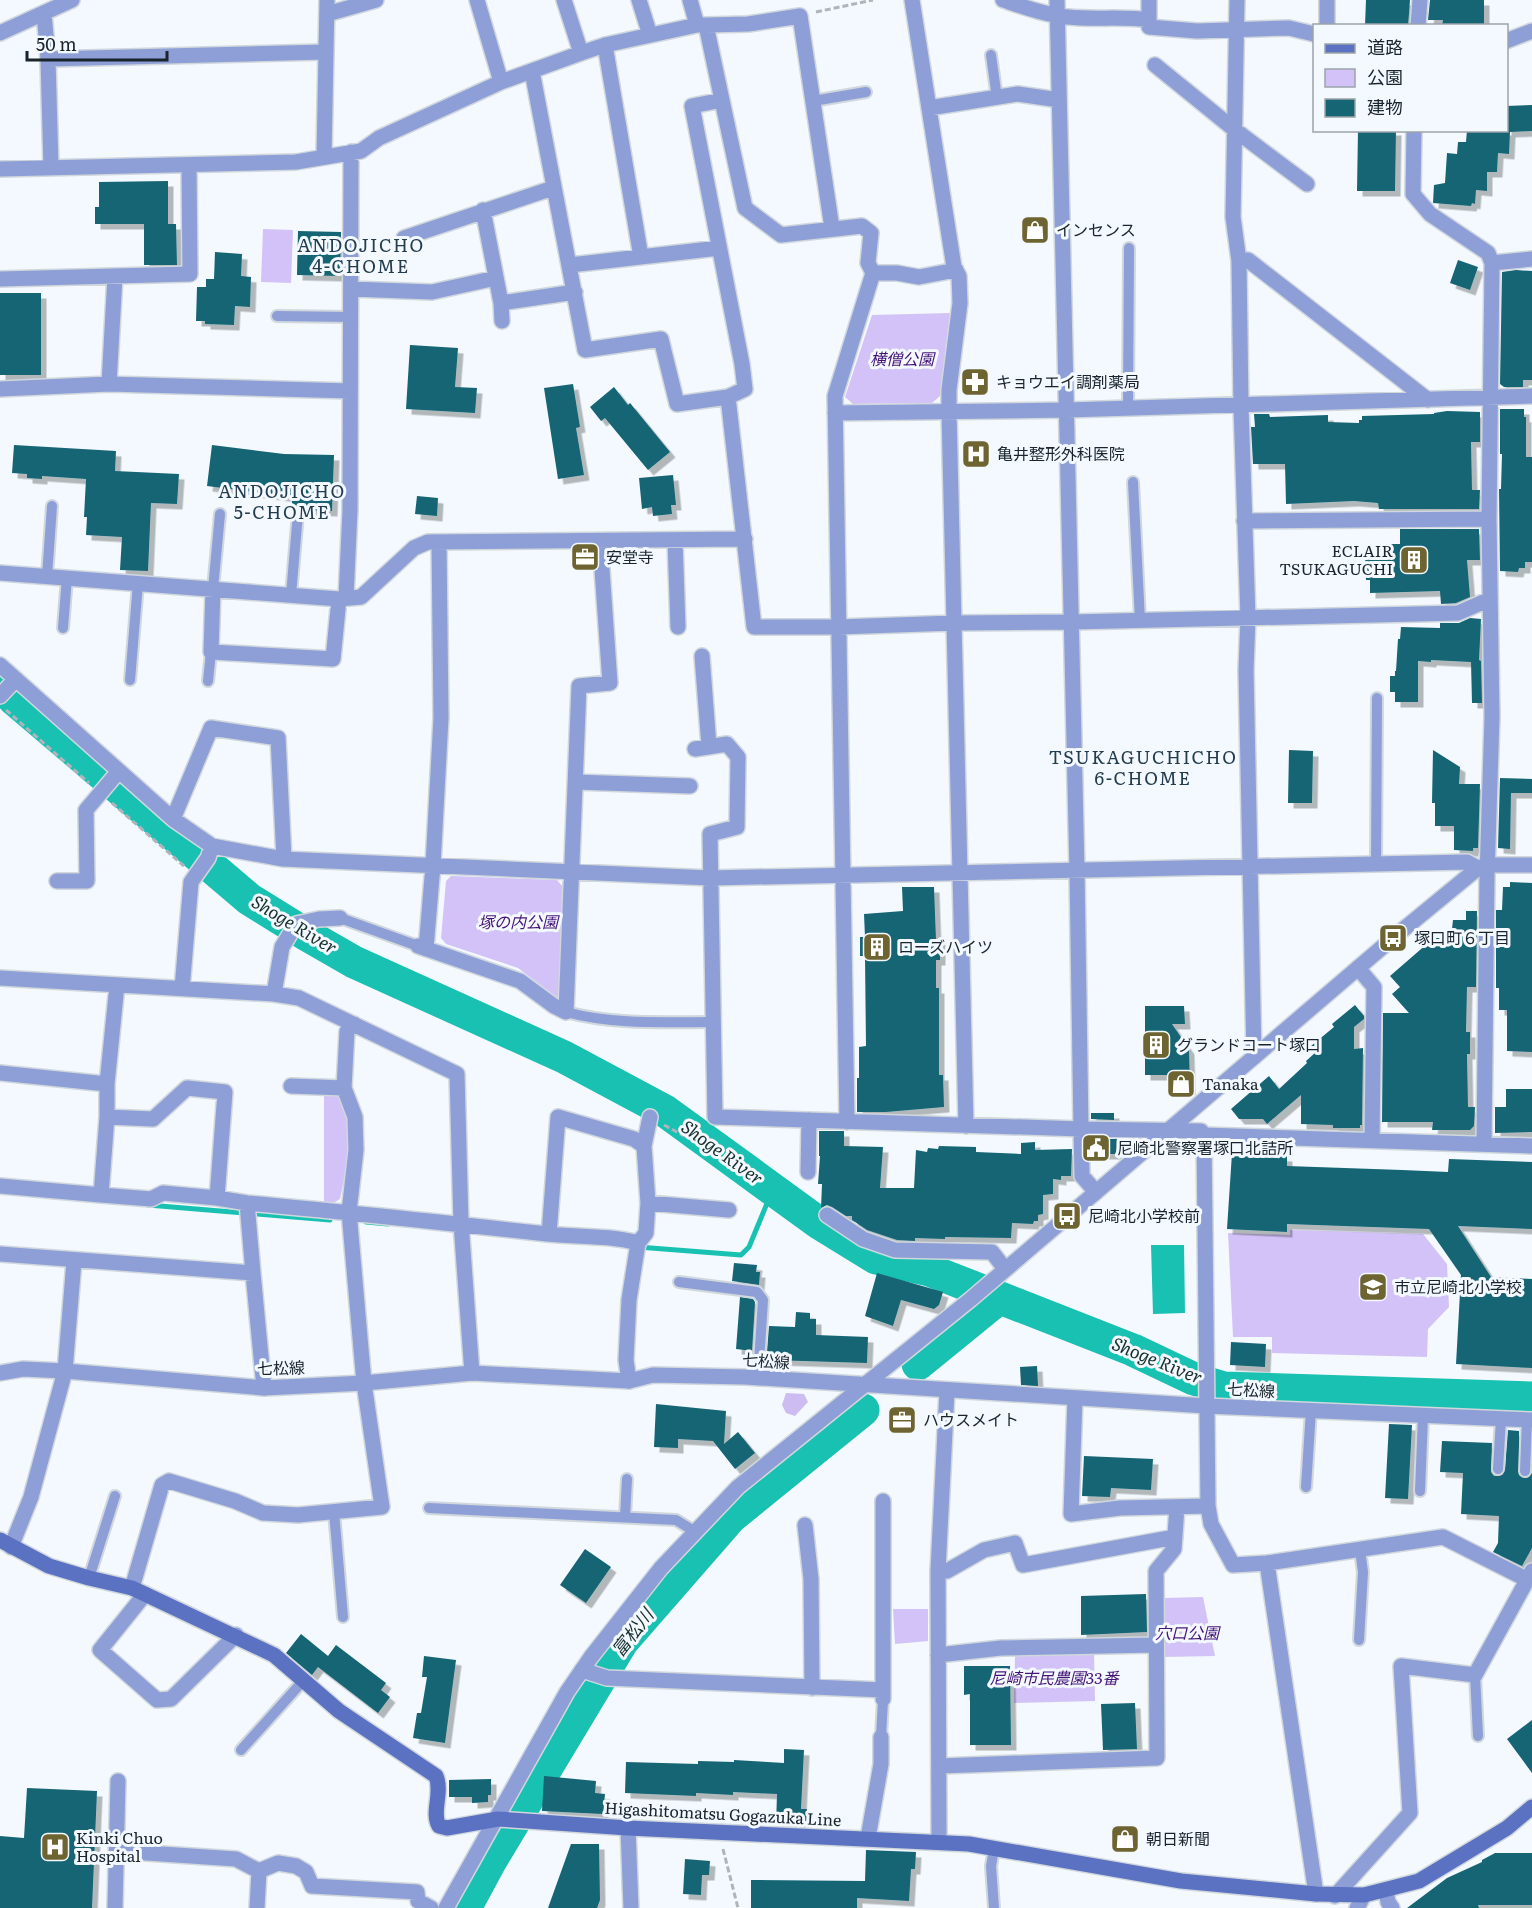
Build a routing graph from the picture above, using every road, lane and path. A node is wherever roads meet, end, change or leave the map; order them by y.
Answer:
1 (72, 0) edge
2 (376, 0) edge
3 (477, 0) edge
4 (564, 0) edge
5 (639, 0) edge
6 (690, 0) edge
7 (873, 0) edge
8 (912, 0) edge
9 (1003, 0) edge
10 (1149, 0) edge
11 (1237, 0) edge
12 (1327, 0) edge
13 (1420, 0) edge
14 (327, 7) edge
15 (1057, 7) edge
16 (44, 13) junction
17 (800, 16) junction
18 (1149, 20) junction
19 (1327, 24) edge
20 (1418, 24) edge
21 (702, 25) junction
22 (1237, 30) junction
23 (1532, 31) edge
24 (0, 33) edge
25 (1313, 34) edge
26 (650, 35) junction
27 (1508, 40) edge
28 (605, 45) junction
29 (325, 52) junction
30 (581, 53) junction
31 (991, 55) dead end
32 (48, 59) junction
33 (1155, 65) dead end
34 (532, 71) junction
35 (501, 82) junction
36 (866, 92) dead end
37 (997, 98) junction
38 (722, 100) junction
39 (1059, 100) junction
40 (813, 101) junction
41 (929, 108) junction
42 (1235, 130) junction
43 (1414, 132) edge
44 (351, 152) junction
45 (324, 157) junction
46 (189, 165) junction
47 (51, 167) junction
48 (0, 169) edge
49 (1307, 184) dead end
50 (554, 188) junction
51 (483, 210) junction
52 (832, 228) junction
53 (404, 238) dead end
54 (719, 248) junction
55 (1129, 248) dead end
56 (641, 257) junction
57 (1532, 259) edge
58 (1239, 261) junction
59 (1492, 263) junction
60 (570, 265) junction
61 (956, 270) junction
62 (873, 273) junction
63 (115, 276) junction
64 (496, 278) junction
65 (0, 279) edge
66 (351, 289) junction
67 (575, 292) junction
68 (501, 303) junction
69 (277, 316) dead end
70 (351, 317) junction
71 (502, 321) dead end
72 (109, 384) junction
73 (0, 389) edge
74 (350, 391) junction
75 (1532, 396) edge
76 (728, 397) junction
77 (1491, 398) junction
78 (1428, 400) junction
79 (1241, 405) junction
80 (1128, 408) junction
81 (1067, 410) junction
82 (949, 412) junction
83 (835, 413) junction
84 (1133, 482) dead end
85 (52, 506) dead end
86 (298, 513) dead end
87 (220, 514) dead end
88 (1489, 519) junction
89 (1244, 521) junction
90 (745, 539) junction
91 (675, 540) junction
92 (600, 541) junction
93 (439, 542) junction
94 (0, 573) edge
95 (47, 576) junction
96 (67, 577) junction
97 (138, 583) junction
98 (213, 589) junction
99 (291, 595) junction
100 (1490, 598) junction
101 (342, 599) junction
102 (1248, 618) junction
103 (1140, 620) junction
104 (1072, 622) junction
105 (954, 623) junction
106 (678, 627) dead end
107 (838, 627) junction
108 (63, 628) dead end
109 (211, 652) junction
110 (702, 656) dead end
111 (0, 665) edge
112 (130, 680) dead end
113 (208, 681) dead end
114 (9, 687) edge
115 (1377, 698) dead end
116 (117, 774) junction
117 (576, 782) junction
118 (690, 786) dead end
119 (173, 819) junction
120 (210, 852) junction
121 (284, 859) junction
122 (1376, 864) junction
123 (433, 865) junction
124 (1532, 865) edge
125 (1251, 867) junction
126 (1483, 867) junction
127 (1077, 871) junction
128 (572, 872) junction
129 (959, 873) junction
130 (842, 876) junction
131 (710, 878) junction
132 (57, 882) dead end
133 (340, 918) joint
134 (422, 948) junction
135 (0, 978) edge
136 (1366, 978) junction
137 (117, 986) junction
138 (182, 989) junction
139 (274, 994) junction
140 (566, 1012) junction
141 (713, 1022) junction
142 (354, 1024) junction
143 (1254, 1057) junction
144 (0, 1074) edge
145 (107, 1084) junction
146 (291, 1086) dead end
147 (344, 1088) junction
148 (650, 1117) joint
149 (107, 1118) junction
150 (809, 1120) junction
151 (847, 1122) junction
152 (966, 1126) junction
153 (1081, 1130) junction
154 (1166, 1131) junction
155 (1197, 1132) junction
156 (688, 1138) dead end
157 (1372, 1139) junction
158 (1484, 1144) junction
159 (644, 1146) junction
160 (1532, 1146) edge
161 (808, 1172) dead end
162 (0, 1186) edge
163 (1096, 1192) junction
164 (101, 1195) junction
165 (218, 1198) junction
166 (247, 1203) junction
167 (648, 1203) junction
168 (729, 1210) dead end
169 (349, 1212) junction
170 (827, 1215) dead end
171 (461, 1223) junction
172 (549, 1234) junction
173 (637, 1246) junction
174 (0, 1254) edge
175 (74, 1261) junction
176 (1002, 1272) junction
177 (253, 1274) junction
178 (679, 1282) dead end
179 (65, 1371) junction
180 (0, 1373) edge
181 (472, 1373) junction
182 (758, 1378) junction
183 (629, 1381) junction
184 (364, 1383) junction
185 (862, 1386) junction
186 (264, 1388) junction
187 (947, 1390) junction
188 (1075, 1398) junction
189 (1206, 1399) junction
190 (1311, 1410) junction
191 (1423, 1417) junction
192 (1501, 1419) junction
193 (1530, 1420) edge
194 (1498, 1469) dead end
195 (1525, 1471) dead end
196 (627, 1479) dead end
197 (1306, 1487) dead end
198 (1420, 1491) dead end
199 (115, 1496) dead end
200 (883, 1501) dead end
201 (1176, 1506) junction
202 (1208, 1506) junction
203 (429, 1508) dead end
204 (334, 1512) junction
205 (625, 1517) junction
206 (805, 1525) dead end
207 (694, 1531) junction
208 (1175, 1537) junction
209 (6, 1543) edge
210 (1360, 1550) junction
211 (1267, 1563) junction
212 (938, 1571) junction
213 (1530, 1575) edge
214 (89, 1578) junction
215 (139, 1591) junction
216 (343, 1617) dead end
217 (236, 1635) junction
218 (1359, 1640) dead end
219 (1155, 1645) junction
220 (938, 1655) junction
221 (595, 1674) junction
222 (1475, 1675) junction
223 (303, 1681) junction
224 (812, 1688) junction
225 (883, 1695) junction
226 (1478, 1736) dead end
227 (881, 1737) joint
228 (241, 1750) dead end
229 (940, 1766) junction
230 (118, 1781) dead end
231 (1532, 1807) edge
232 (498, 1819) junction
233 (628, 1828) junction
234 (868, 1838) junction
235 (939, 1842) junction
236 (722, 1843) dead end
237 (994, 1849) junction
238 (117, 1851) junction
239 (259, 1871) junction
240 (1386, 1891) junction
241 (1316, 1894) junction
242 (1335, 1896) junction
243 (1361, 1902) edge
244 (115, 1908) edge
245 (257, 1908) edge
246 (431, 1908) edge
247 (446, 1908) edge
248 (631, 1908) edge
249 (738, 1908) edge
250 (994, 1908) edge
251 (1392, 1908) edge

1 - 16 street
2 - 14 street
3 - 35 street
4 - 30 street
5 - 26 street
6 - 21 street
7 - 17 path
8 - 41 street
9 - 15 street
10 - 18 street
11 - 22 street
12 - 19 street
13 - 20 street
14 - 29 street
15 - 18 street
15 - 39 street
16 - 24 street
16 - 32 street
17 - 21 street
17 - 40 street
18 - 22 street
21 - 26 street
21 - 38 street
22 - 25 street
22 - 42 street
23 - 27 street
26 - 28 street
28 - 30 street
28 - 56 street
29 - 32 street
29 - 45 street
30 - 34 street
31 - 37 lane
32 - 47 street
33 - 42 street
34 - 35 street
34 - 50 street
35 - 44 street
36 - 40 lane
37 - 39 street
37 - 41 street
38 - 52 street
38 - 54 street
39 - 81 street
40 - 52 street
41 - 61 street
42 - 49 street
42 - 58 street
43 - 59 street
44 - 45 street
44 - 66 street
45 - 46 street
46 - 47 street
46 - 63 street
47 - 48 street
50 - 51 street
50 - 60 street
51 - 53 street
51 - 64 street
52 - 62 street
54 - 56 street
54 - 76 street
55 - 80 lane
56 - 60 street
57 - 59 street
58 - 78 street
58 - 79 street
59 - 77 street
60 - 67 street
61 - 62 street
61 - 82 street
62 - 83 street
63 - 65 street
63 - 72 street
64 - 66 street
64 - 68 street
66 - 70 street
67 - 68 street
67 - 76 street
68 - 71 street
69 - 70 lane
70 - 74 street
72 - 73 street
72 - 74 street
74 - 101 street
75 - 77 street
76 - 90 street
77 - 78 street
77 - 88 street
78 - 79 street
79 - 80 street
79 - 89 street
80 - 81 street
81 - 82 street
81 - 104 street
82 - 83 street
82 - 105 street
83 - 107 street
84 - 103 lane
85 - 95 lane
86 - 99 lane
87 - 98 lane
88 - 89 street
88 - 100 street
89 - 102 street
90 - 91 street
90 - 107 street
91 - 92 street
91 - 106 street
92 - 93 street
92 - 117 street
93 - 101 street
93 - 123 street
94 - 95 street
95 - 96 street
96 - 97 street
96 - 108 lane
97 - 98 street
97 - 112 lane
98 - 99 street
98 - 109 street
99 - 101 street
100 - 102 street
100 - 126 street
101 - 109 street
102 - 103 street
102 - 125 street
103 - 104 street
104 - 105 street
104 - 127 street
105 - 107 street
105 - 129 street
107 - 130 street
109 - 113 lane
110 - 131 street
111 - 114 street
114 - 116 street
115 - 122 lane
116 - 119 street
116 - 132 street
117 - 118 street
117 - 128 street
119 - 120 street
119 - 121 street
120 - 121 street
120 - 138 street
121 - 123 street
122 - 125 street
122 - 126 street
123 - 128 street
123 - 134 street
124 - 126 street
125 - 127 street
125 - 143 street
126 - 136 street
126 - 158 street
127 - 129 street
127 - 153 street
128 - 131 street
128 - 140 street
129 - 130 street
129 - 152 street
130 - 131 street
130 - 151 street
131 - 141 street
133 - 134 lane
133 - 139 street
134 - 140 street
135 - 137 street
136 - 143 street
136 - 157 street
137 - 138 street
137 - 145 street
138 - 139 street
139 - 142 street
140 - 141 lane
141 - 150 street
142 - 147 street
142 - 171 street
143 - 154 street
144 - 145 street
145 - 149 street
146 - 147 street
147 - 169 street
148 - 156 path
148 - 159 street
149 - 164 street
149 - 165 street
150 - 151 street
150 - 161 street
151 - 152 street
152 - 153 street
153 - 154 street
153 - 163 street
154 - 155 street
154 - 163 street
155 - 157 street
155 - 189 street
157 - 158 street
158 - 160 street
159 - 167 street
159 - 172 street
162 - 164 street
163 - 176 street
164 - 165 street
165 - 166 street
166 - 169 street
166 - 177 street
167 - 168 street
167 - 173 street
169 - 171 street
169 - 184 street
170 - 176 street
171 - 172 street
171 - 181 street
172 - 173 street
173 - 183 street
174 - 175 street
175 - 177 street
175 - 179 street
176 - 185 street
177 - 186 street
178 - 182 lane
179 - 180 street, 七松線
179 - 186 street, 七松線
179 - 209 street
181 - 183 street, 七松線
181 - 184 street, 七松線
182 - 183 street, 七松線
182 - 185 street, 七松線
184 - 186 street, 七松線
184 - 204 street
185 - 187 street, 七松線
185 - 207 street
187 - 188 street, 七松線
187 - 212 street
188 - 189 street, 七松線
188 - 201 street
189 - 190 street, 七松線
189 - 202 street
190 - 191 street, 七松線
190 - 197 lane
191 - 192 street, 七松線
191 - 198 lane
192 - 193 street, 七松線
192 - 194 lane
193 - 195 lane
196 - 205 lane
199 - 214 lane
200 - 225 street
201 - 202 street
201 - 208 street
202 - 211 street
203 - 205 lane
204 - 215 street
204 - 216 lane
205 - 207 lane
206 - 224 street
207 - 221 street
208 - 212 street
208 - 219 street
209 - 214 main road, Higashitomatsu Gogazuka Line
210 - 211 street
210 - 213 street
210 - 218 lane
211 - 241 street
212 - 220 street
213 - 222 street
214 - 215 main road, Higashitomatsu Gogazuka Line
215 - 217 main road, Higashitomatsu Gogazuka Line
215 - 217 street
217 - 223 main road, Higashitomatsu Gogazuka Line
219 - 220 street
219 - 229 street
220 - 229 street
221 - 224 street
221 - 232 street
222 - 226 lane
222 - 242 street
223 - 228 lane
223 - 232 main road, Higashitomatsu Gogazuka Line
224 - 225 street
225 - 227 lane
227 - 234 street
229 - 235 street
230 - 238 street
231 - 240 main road, Higashitomatsu Gogazuka Line
232 - 233 main road, Higashitomatsu Gogazuka Line
232 - 247 street
233 - 234 main road, Higashitomatsu Gogazuka Line
233 - 248 street
234 - 235 main road, Higashitomatsu Gogazuka Line
235 - 237 main road, Higashitomatsu Gogazuka Line
236 - 249 path
237 - 241 main road, Higashitomatsu Gogazuka Line
237 - 250 lane
238 - 239 street
238 - 244 street
239 - 245 street
239 - 246 street
240 - 243 main road, Higashitomatsu Gogazuka Line
240 - 251 street
241 - 242 main road, Higashitomatsu Gogazuka Line
242 - 243 main road, Higashitomatsu Gogazuka Line

